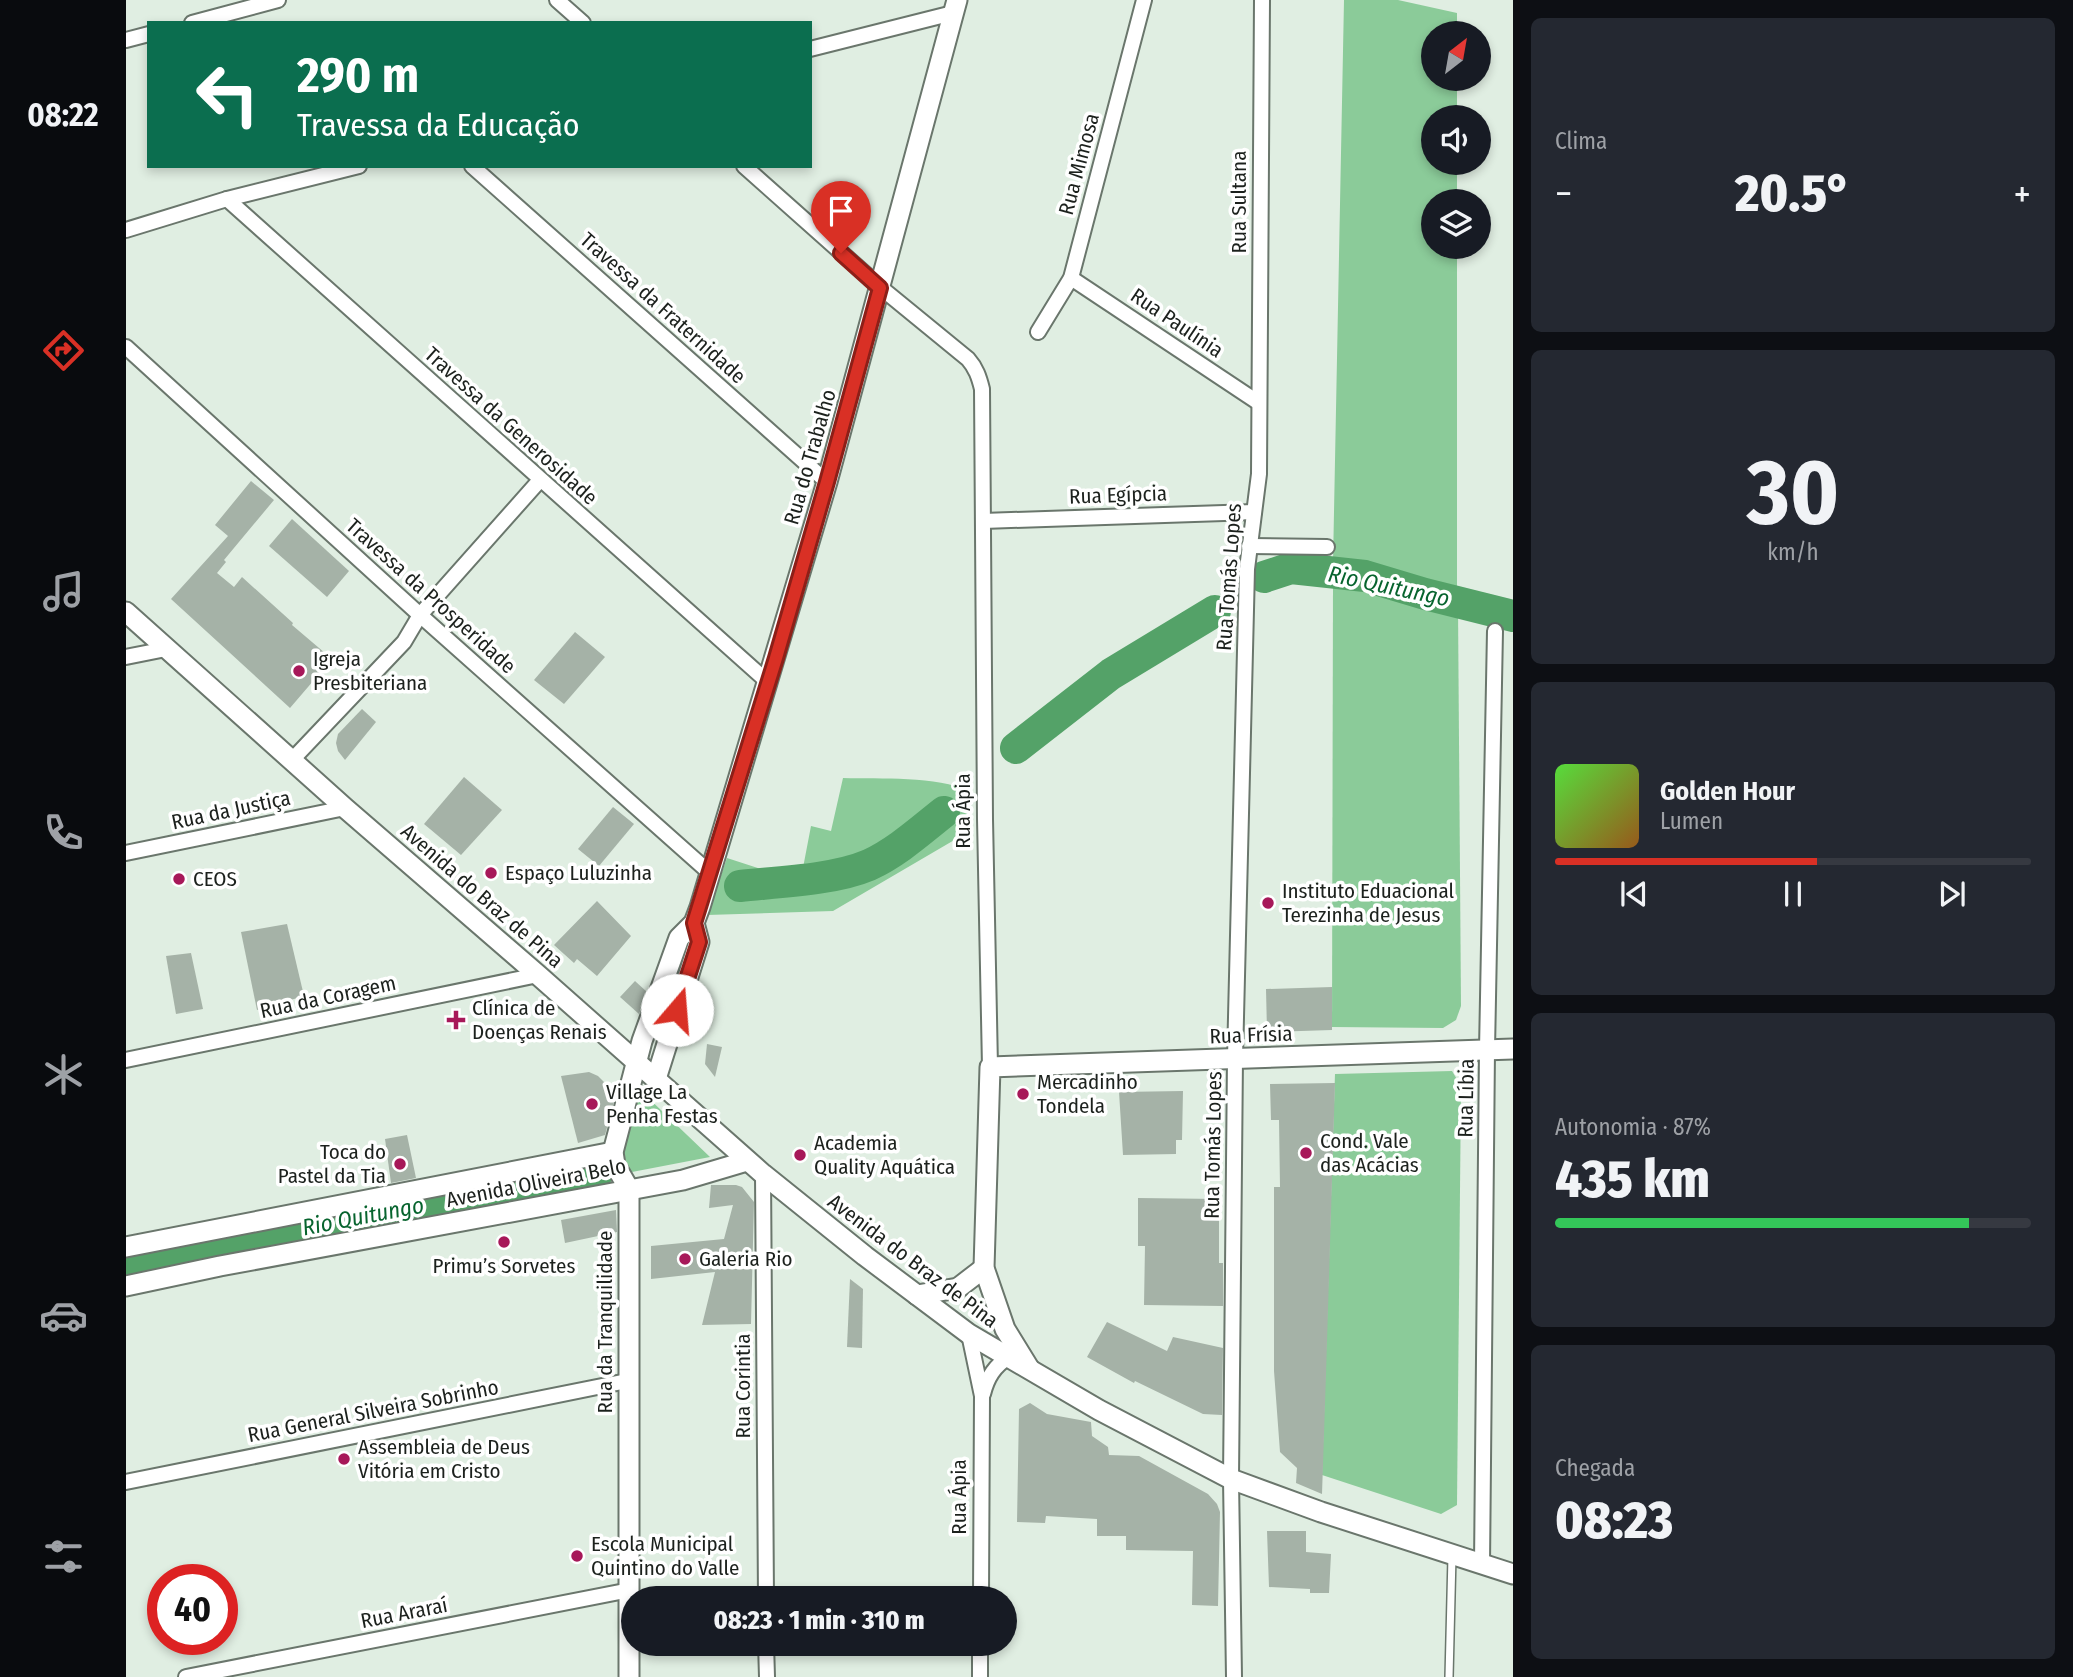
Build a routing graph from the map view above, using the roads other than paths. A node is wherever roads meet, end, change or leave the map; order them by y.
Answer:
1 (278, 0) edge
2 (557, 0) edge
3 (1144, 0) edge
4 (1262, 0) edge
5 (955, 7) edge
6 (199, 21) edge
7 (581, 21) edge
8 (147, 35) edge
9 (126, 40) edge
10 (812, 48) edge
11 (351, 168) edge
12 (474, 168) edge
13 (746, 168) edge
14 (227, 199) junction
15 (126, 230) edge
16 (1071, 278) junction
17 (880, 288) junction
18 (1038, 332) dead end
19 (126, 348) edge
20 (1259, 403) junction
21 (540, 480) junction
22 (827, 482) junction
23 (1254, 512) junction
24 (983, 521) junction
25 (1249, 546) junction
26 (1327, 547) dead end
27 (126, 612) edge
28 (420, 615) junction
29 (1495, 631) dead end
30 (166, 649) junction
31 (126, 656) edge
32 (769, 683) junction
33 (291, 761) junction
34 (345, 808) junction
35 (126, 853) edge
36 (710, 873) junction
37 (694, 923) junction
38 (538, 975) junction
39 (1513, 1049) edge
40 (1487, 1050) junction
41 (1235, 1058) junction
42 (126, 1060) edge
43 (637, 1062) junction
44 (990, 1067) junction
45 (656, 1079) junction
46 (613, 1152) junction
47 (747, 1161) junction
48 (763, 1174) junction
49 (629, 1189) junction
50 (126, 1247) edge
51 (984, 1268) junction
52 (126, 1286) edge
53 (917, 1295) junction
54 (969, 1334) junction
55 (1009, 1357) junction
56 (1031, 1370) junction
57 (628, 1381) junction
58 (982, 1396) junction
59 (1231, 1479) junction
60 (126, 1482) edge
61 (1452, 1555) junction
62 (1482, 1564) junction
63 (1513, 1574) edge
64 (630, 1586) edge
65 (766, 1586) edge
66 (981, 1586) edge
67 (621, 1592) edge
68 (629, 1656) edge
69 (766, 1656) edge
70 (980, 1656) edge
71 (186, 1677) edge
72 (629, 1677) edge
73 (767, 1677) edge
74 (980, 1677) edge
75 (1234, 1677) edge
76 (1449, 1677) edge

1 - 6 street
2 - 7 street
3 - 16 street, Rua Mimosa
4 - 20 street, Rua Sultana
5 - 10 street
5 - 17 street, Rua do Trabalho
8 - 9 street
11 - 14 street
12 - 22 street, Travessa da Fraternidade
13 - 17 street, Rua Ápia
14 - 15 street
14 - 21 street, Travessa da Generosidade
16 - 18 street, Rua Mimosa
16 - 20 street, Rua Paulínia
17 - 22 street, Rua do Trabalho
17 - 24 street, Rua Ápia
19 - 28 street, Travessa da Prosperidade
20 - 23 street, Rua Tomás Lopes
21 - 28 street
21 - 32 street, Travessa da Generosidade
22 - 32 street, Rua do Trabalho
23 - 24 street, Rua Egípcia
23 - 25 street, Rua Tomás Lopes
24 - 44 street, Rua Ápia
25 - 26 street
25 - 41 street, Rua Tomás Lopes
27 - 30 street, Avenida do Braz de Pina
28 - 33 street
28 - 36 street, Travessa da Prosperidade
29 - 40 street, Rua Líbia
30 - 31 street
30 - 33 street, Avenida do Braz de Pina
32 - 36 street, Rua do Trabalho
33 - 34 street, Avenida do Braz de Pina
34 - 35 street, Rua da Justiça
34 - 38 street, Avenida do Braz de Pina
36 - 37 street, Rua do Trabalho
37 - 43 street, Rua do Trabalho
37 - 45 street, Rua do Trabalho
38 - 42 street, Rua da Coragem
38 - 43 street, Avenida do Braz de Pina
39 - 40 street, Rua Frísia
40 - 41 street, Rua Frísia
40 - 62 street, Rua Líbia
41 - 44 street, Rua Frísia
41 - 59 street, Rua Tomás Lopes
43 - 45 street, Avenida do Braz de Pina
43 - 46 street
44 - 51 street, Rua Ápia
45 - 47 street, Avenida do Braz de Pina
46 - 49 street, Rua da Tranquilidade
46 - 50 street, Avenida Oliveira Belo
47 - 48 street, Avenida do Braz de Pina
47 - 49 street, Avenida Oliveira Belo
48 - 53 street, Avenida do Braz de Pina
48 - 65 street, Rua Corintia
49 - 52 street, Avenida Oliveira Belo
49 - 57 street, Rua da Tranquilidade
51 - 53 street
51 - 56 street, Rua Ápia
53 - 54 street, Avenida do Braz de Pina
54 - 55 street, Avenida do Braz de Pina
54 - 58 street, Rua Ápia
55 - 56 street, Avenida do Braz de Pina
55 - 58 street, Rua Ápia
56 - 59 street, Avenida do Braz de Pina
57 - 60 street, Rua General Silveira Sobrinho
57 - 64 street, Rua da Tranquilidade
58 - 66 street, Rua Ápia
59 - 61 street, Avenida do Braz de Pina
59 - 75 street, Rua Tomás Lopes
61 - 62 street, Avenida do Braz de Pina
61 - 76 lane
62 - 63 street, Avenida do Braz de Pina
67 - 71 street, Rua Araraí
68 - 72 street, Rua da Tranquilidade
69 - 73 street
70 - 74 street

